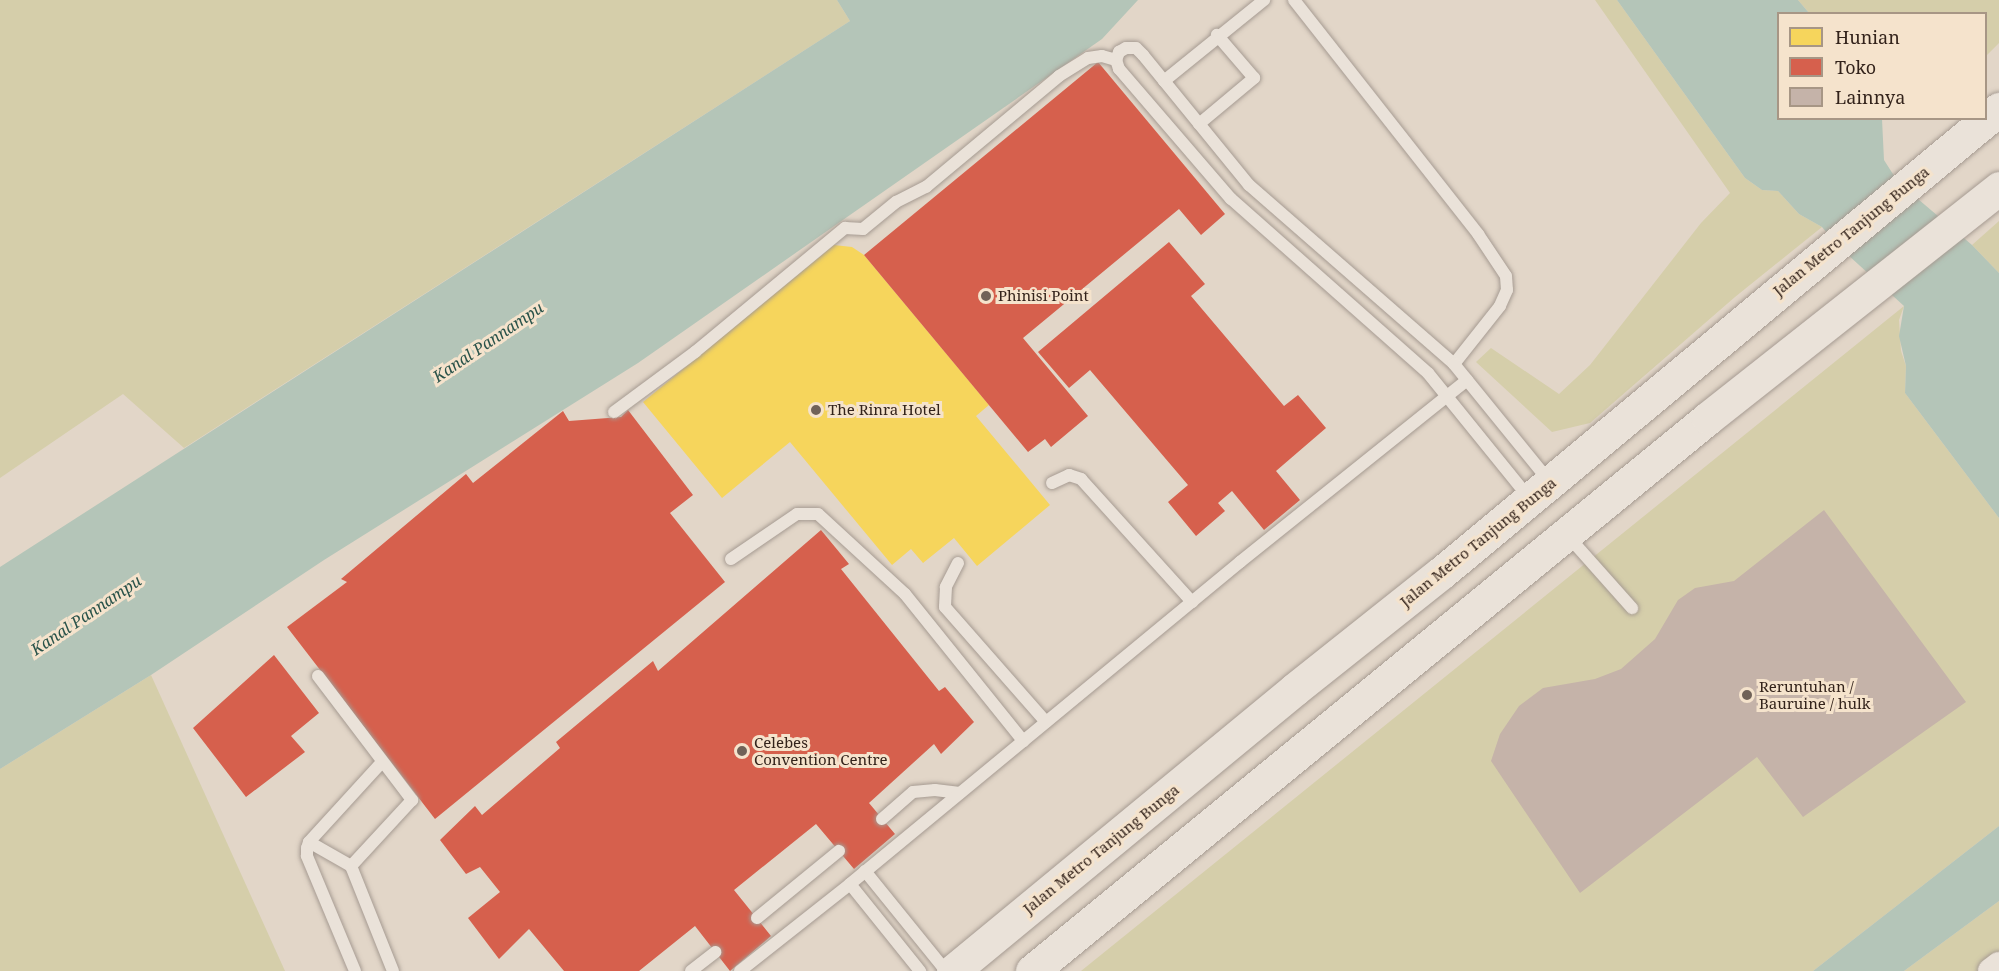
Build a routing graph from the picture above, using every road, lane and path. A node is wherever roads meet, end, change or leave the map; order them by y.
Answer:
1 (1264, 0) edge
2 (1294, 0) edge
3 (1218, 35) junction
4 (1116, 60) junction
5 (1164, 81) junction
6 (1999, 108) edge
7 (1987, 118) edge
8 (1985, 120) edge
9 (1199, 124) junction
10 (1999, 188) edge
11 (1307, 237) junction
12 (1291, 253) junction
13 (1454, 364) junction
14 (1467, 380) junction
15 (1447, 395) junction
16 (614, 412) dead end
17 (1052, 483) dead end
18 (1540, 491) junction
19 (1566, 534) junction
20 (731, 559) dead end
21 (958, 563) dead end
22 (1192, 602) junction
23 (1632, 608) dead end
24 (318, 676) dead end
25 (1046, 722) junction
26 (1023, 741) junction
27 (382, 762) junction
28 (960, 793) junction
29 (882, 819) dead end
30 (309, 842) junction
31 (839, 851) dead end
32 (351, 866) junction
33 (865, 871) junction
34 (850, 884) junction
35 (757, 918) dead end
36 (715, 952) dead end
37 (1999, 965) edge
38 (355, 971) edge
39 (393, 971) edge
40 (691, 971) edge
41 (740, 971) edge
42 (920, 971) edge
43 (946, 971) edge
44 (953, 971) edge
45 (1032, 971) edge
46 (1991, 971) edge

1 - 3 lane
2 - 13 lane
3 - 5 lane
3 - 9 lane
4 - 5 lane
4 - 12 lane
4 - 16 lane
5 - 9 lane
6 - 7 main road, Jalan Metro Tanjung Bunga
8 - 18 main road, Jalan Metro Tanjung Bunga
9 - 11 lane
10 - 19 main road
11 - 12 lane
11 - 13 lane
12 - 15 lane
13 - 14 lane
14 - 15 lane
14 - 18 lane
15 - 18 lane
15 - 22 lane
17 - 22 lane
18 - 44 main road, Jalan Metro Tanjung Bunga
19 - 23 lane
19 - 45 main road
20 - 26 lane
21 - 25 lane
22 - 25 lane
24 - 27 lane
25 - 26 lane
26 - 28 lane
27 - 30 lane
27 - 32 lane
28 - 29 lane
28 - 33 lane
30 - 32 lane
30 - 38 lane
31 - 35 lane
32 - 39 lane
33 - 34 lane
33 - 43 lane
34 - 41 lane
34 - 42 lane
36 - 40 lane
37 - 46 street

